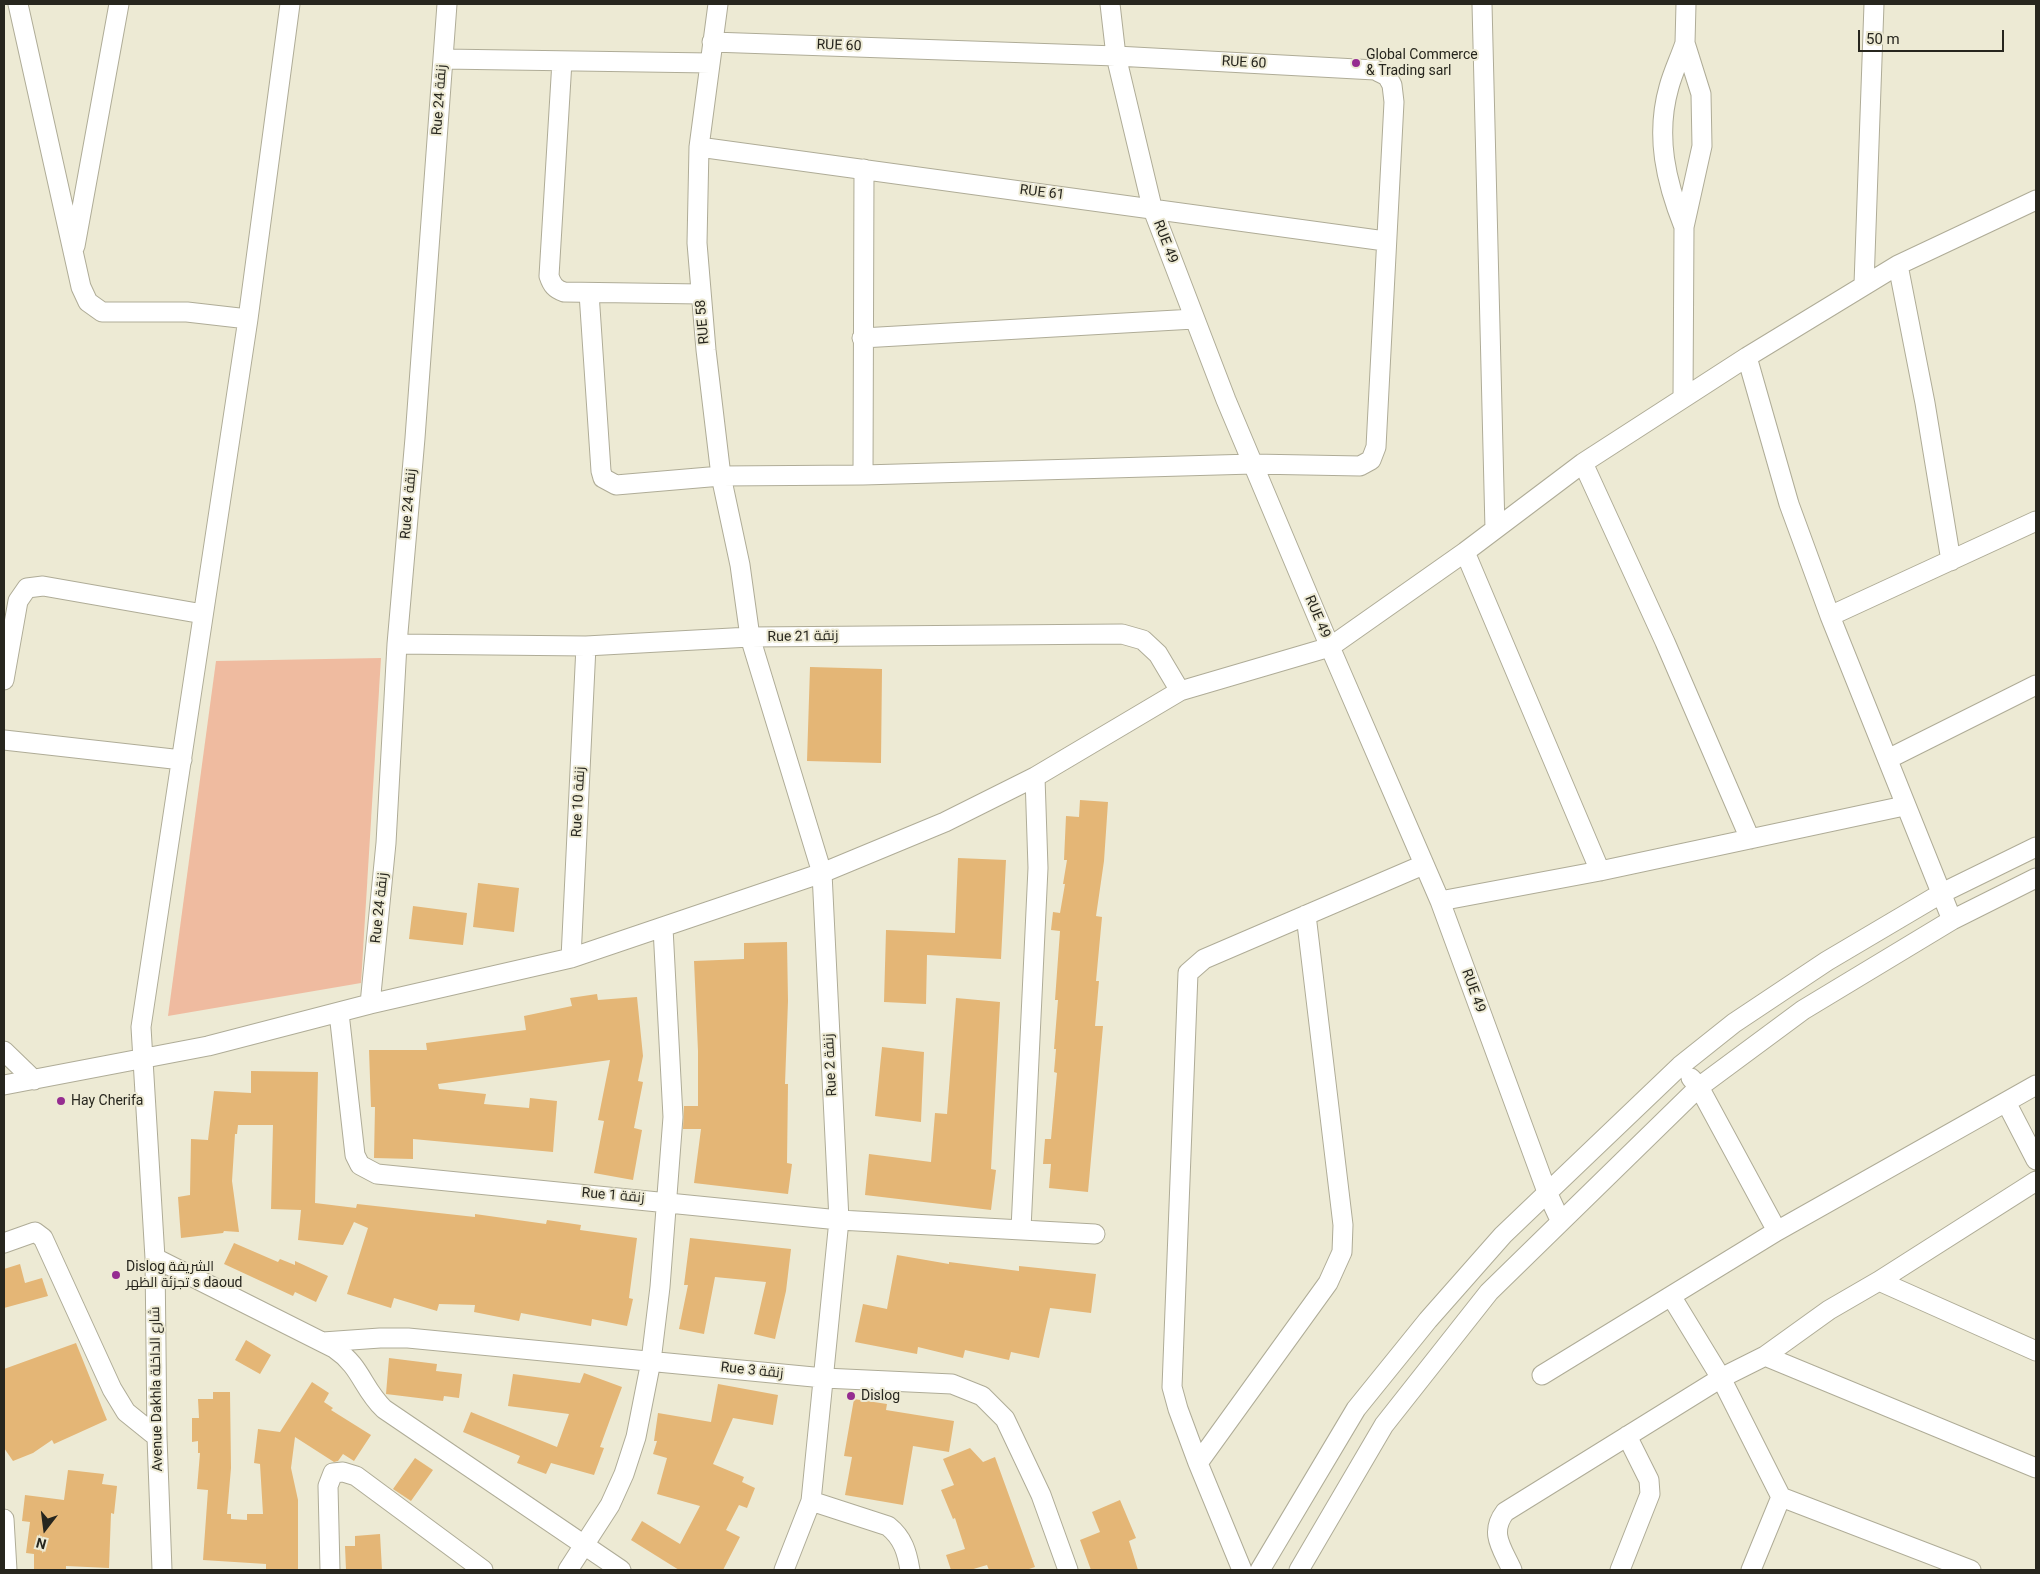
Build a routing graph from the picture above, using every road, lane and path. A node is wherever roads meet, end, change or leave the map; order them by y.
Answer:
1 (18, 4) edge
2 (120, 4) edge
3 (290, 4) edge
4 (447, 4) edge
5 (718, 4) edge
6 (1110, 4) edge
7 (1482, 4) edge
8 (1686, 4) edge
9 (1874, 4) edge
10 (712, 42) junction
11 (1685, 43) junction
12 (1116, 56) junction
13 (443, 59) junction
14 (562, 61) junction
15 (710, 63) junction
16 (699, 148) junction
17 (864, 169) junction
18 (2036, 200) edge
19 (1152, 207) junction
20 (1684, 227) junction
21 (1385, 241) junction
22 (74, 254) junction
23 (1898, 265) junction
24 (1864, 284) junction
25 (589, 292) junction
26 (701, 294) junction
27 (248, 319) junction
28 (1194, 320) junction
29 (862, 338) junction
30 (1747, 357) junction
31 (1683, 398) junction
32 (1583, 463) junction
33 (1253, 464) junction
34 (863, 475) junction
35 (721, 476) junction
36 (2036, 521) edge
37 (1495, 529) junction
38 (1465, 552) junction
39 (1951, 560) junction
40 (204, 614) junction
41 (1830, 616) junction
42 (750, 637) junction
43 (398, 644) junction
44 (586, 646) junction
45 (1330, 647) junction
46 (4, 680) edge
47 (2036, 685) edge
48 (1180, 691) junction
49 (4, 740) edge
50 (1888, 758) junction
51 (182, 760) junction
52 (1035, 777) junction
53 (1904, 806) junction
54 (1750, 839) junction
55 (2036, 846) edge
56 (1424, 866) junction
57 (1600, 870) junction
58 (822, 873) junction
59 (2036, 878) edge
60 (1942, 893) junction
61 (1440, 901) junction
62 (1306, 915) junction
63 (1952, 920) junction
64 (663, 928) junction
65 (571, 958) junction
66 (370, 1004) junction
67 (339, 1013) junction
68 (4, 1051) edge
69 (143, 1058) junction
70 (1680, 1066) junction
71 (34, 1080) junction
72 (4, 1085) edge
73 (2036, 1085) edge
74 (1699, 1087) junction
75 (2006, 1102) junction
76 (2036, 1160) edge
77 (2036, 1181) edge
78 (1547, 1192) junction
79 (667, 1202) junction
80 (839, 1220) junction
81 (1560, 1220) junction
82 (1021, 1229) junction
83 (1777, 1231) junction
84 (1095, 1234) dead end
85 (4, 1243) edge
86 (155, 1258) junction
87 (1879, 1281) junction
88 (1671, 1296) junction
89 (323, 1342) junction
90 (2036, 1351) edge
91 (1766, 1356) junction
92 (651, 1361) junction
93 (1542, 1375) dead end
94 (824, 1378) junction
95 (1721, 1378) junction
96 (1627, 1436) junction
97 (156, 1437) junction
98 (1198, 1463) junction
99 (2036, 1468) edge
100 (1781, 1497) junction
101 (811, 1501) junction
102 (4, 1519) edge
103 (584, 1545) junction
104 (7, 1570) edge
105 (162, 1570) edge
106 (330, 1570) edge
107 (483, 1570) edge
108 (568, 1570) edge
109 (621, 1570) edge
110 (784, 1570) edge
111 (910, 1570) edge
112 (1068, 1570) edge
113 (1242, 1570) edge
114 (1260, 1570) edge
115 (1298, 1570) edge
116 (1512, 1570) edge
117 (1620, 1570) edge
118 (1751, 1570) edge
119 (1970, 1570) edge

1 - 22 street
2 - 22 street
3 - 27 street, Avenue Dakhla شارع الداخلة
4 - 13 street, Rue 24 زنقة
5 - 10 street, RUE 58
6 - 12 street, RUE 49
7 - 37 street
8 - 11 street
9 - 24 street
10 - 12 street, RUE 60
10 - 15 street, RUE 58
11 - 20 street
11 - 20 street
12 - 19 street, RUE 49
12 - 21 street, RUE 60
13 - 14 street
13 - 43 street, Rue 24 زنقة
14 - 15 street
14 - 25 street
15 - 16 street, RUE 58
16 - 17 street, RUE 61
16 - 26 street, RUE 58
17 - 19 street, RUE 61
17 - 29 street
18 - 23 street
19 - 21 street, RUE 61
19 - 28 street, RUE 49
20 - 31 street
21 - 33 street, RUE 60
22 - 27 street
23 - 24 street
23 - 39 street
24 - 30 street
25 - 26 street
25 - 35 street
26 - 35 street, RUE 58
27 - 40 street, Avenue Dakhla شارع الداخلة
28 - 29 street
28 - 33 street, RUE 49
29 - 34 street
30 - 31 street
30 - 41 street
31 - 32 street
32 - 37 street
32 - 54 street
33 - 34 street
33 - 45 street, RUE 49
34 - 35 street
35 - 42 street, RUE 58
36 - 39 street
37 - 38 street
38 - 45 street
38 - 57 street
39 - 41 street
40 - 46 street
40 - 51 street, Avenue Dakhla شارع الداخلة
41 - 50 street
42 - 44 street, Rue 21 زنقة
42 - 48 street, Rue 21 زنقة
42 - 58 street, Rue 2 زنقة
43 - 44 street, Rue 21 زنقة
43 - 66 street, Rue 24 زنقة
44 - 65 street, Rue 10 زنقة
45 - 48 street
45 - 56 street, RUE 49
47 - 50 street
48 - 52 street
49 - 51 street
50 - 53 street
51 - 69 street, Avenue Dakhla شارع الداخلة
52 - 58 street
52 - 82 street
53 - 54 street
53 - 60 street
54 - 57 street
55 - 60 street
56 - 61 street, RUE 49
56 - 62 street
57 - 61 street
58 - 64 street
58 - 80 street, Rue 2 زنقة
59 - 63 street
60 - 63 street
60 - 70 street
61 - 78 street, RUE 49
62 - 98 street
62 - 98 street
63 - 74 street
64 - 65 street
64 - 79 street
65 - 66 street
66 - 67 street
67 - 69 street
67 - 79 street, Rue 1 زنقة
68 - 71 street
69 - 71 street
69 - 86 street, Avenue Dakhla شارع الداخلة
70 - 74 street
70 - 78 street
71 - 72 street
73 - 75 street
74 - 81 street
74 - 83 street
75 - 76 street
75 - 83 street
77 - 87 street
78 - 81 street, RUE 49
78 - 114 street
79 - 80 street, Rue 1 زنقة
79 - 92 street
80 - 82 street, Rue 1 زنقة
80 - 94 street, Rue 2 زنقة
81 - 115 street
82 - 84 street, Rue 1 زنقة
83 - 88 street
85 - 97 street
86 - 89 street
86 - 97 street, Avenue Dakhla شارع الداخلة
87 - 90 street
87 - 91 street
88 - 93 street
88 - 95 street
89 - 92 street, Rue 3 زنقة
89 - 103 street
91 - 95 street
91 - 99 street
92 - 94 street, Rue 3 زنقة
92 - 103 street
94 - 101 street, Rue 2 زنقة
94 - 112 street, Rue 3 زنقة
95 - 96 street
95 - 100 street
96 - 116 street
96 - 117 street
97 - 105 street, Avenue Dakhla شارع الداخلة
98 - 113 street
100 - 118 street
100 - 119 street
101 - 110 street, Rue 2 زنقة
101 - 111 street
102 - 104 street
103 - 108 street
103 - 109 street
106 - 107 street

